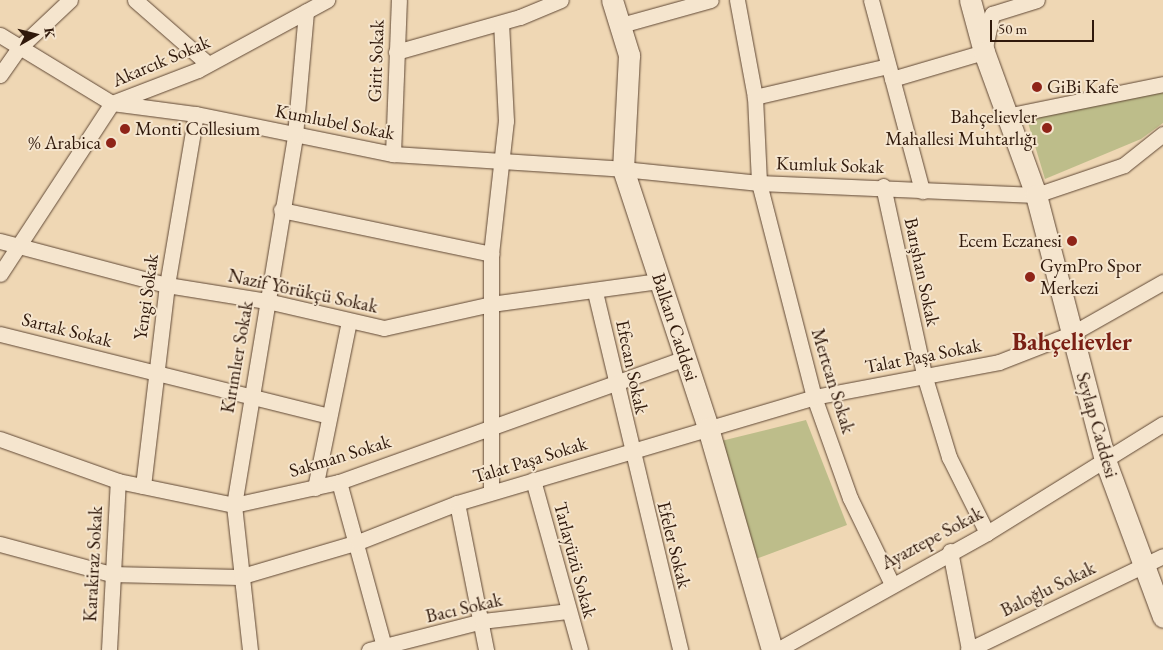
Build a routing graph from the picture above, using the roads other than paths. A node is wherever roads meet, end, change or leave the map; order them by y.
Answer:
1 (70, 0) edge
2 (135, 0) edge
3 (326, 0) edge
4 (399, 0) edge
5 (561, 0) edge
6 (612, 0) edge
7 (712, 0) edge
8 (737, 0) edge
9 (870, 0) edge
10 (970, 0) edge
11 (1037, 0) edge
12 (306, 11) junction
13 (501, 23) junction
14 (621, 25) junction
15 (0, 35) edge
16 (19, 48) junction
17 (396, 52) junction
18 (984, 52) junction
19 (208, 64) junction
20 (890, 72) junction
21 (0, 76) edge
22 (1163, 84) edge
23 (755, 97) junction
24 (112, 103) junction
25 (196, 114) junction
26 (1006, 116) junction
27 (1163, 134) edge
28 (295, 136) junction
29 (393, 154) junction
30 (501, 160) junction
31 (623, 168) junction
32 (759, 183) junction
33 (883, 186) junction
34 (922, 191) junction
35 (1036, 195) junction
36 (280, 210) junction
37 (0, 241) edge
38 (16, 245) junction
39 (491, 254) junction
40 (0, 274) edge
41 (660, 281) junction
42 (1163, 282) edge
43 (167, 285) junction
44 (595, 292) junction
45 (267, 300) junction
46 (491, 304) junction
47 (349, 321) junction
48 (0, 334) edge
49 (1071, 334) junction
50 (685, 358) junction
51 (157, 372) junction
52 (925, 378) junction
53 (614, 383) junction
54 (251, 394) junction
55 (814, 397) junction
56 (329, 416) junction
57 (1163, 424) edge
58 (490, 427) junction
59 (708, 428) junction
60 (0, 440) edge
61 (630, 450) junction
62 (1105, 460) junction
63 (533, 480) junction
64 (118, 481) junction
65 (339, 482) junction
66 (143, 486) junction
67 (315, 488) junction
68 (490, 492) junction
69 (457, 503) junction
70 (234, 504) junction
71 (986, 533) junction
72 (358, 542) junction
73 (0, 544) edge
74 (950, 551) junction
75 (1155, 560) edge
76 (111, 574) junction
77 (239, 577) junction
78 (891, 582) junction
79 (568, 611) junction
80 (1163, 617) edge
81 (482, 621) junction
82 (385, 649) edge
83 (109, 650) edge
84 (250, 650) edge
85 (369, 650) edge
86 (486, 650) edge
87 (580, 650) edge
88 (680, 650) edge
89 (772, 650) edge
90 (777, 650) edge
91 (969, 650) edge

1 - 16 street
2 - 19 street
3 - 12 street, Akarcık Sokak
4 - 17 street, Girit Sokak
5 - 13 street
6 - 14 main road, Balkan Caddesi
7 - 14 street
8 - 23 street, Mertcan Sokak
9 - 20 street
10 - 18 main road, Seylap Caddesi
11 - 18 street
12 - 19 street, Akarcık Sokak
12 - 28 street, Kırımlıer Sokak
13 - 17 street
13 - 30 street
14 - 31 main road, Balkan Caddesi
15 - 16 street, Kumlubel Sokak
16 - 21 street
16 - 24 street, Kumlubel Sokak
17 - 29 street, Girit Sokak
18 - 20 street
18 - 26 main road, Seylap Caddesi
19 - 24 street, Akarcık Sokak
20 - 23 street
20 - 34 street
22 - 26 street
23 - 32 street, Mertcan Sokak
24 - 25 street, Kumlubel Sokak
24 - 38 street, Akarcık Sokak
25 - 28 street, Kumlubel Sokak
25 - 43 street, Yengi Sokak
26 - 35 main road, Seylap Caddesi
27 - 35 street
28 - 29 street, Kumlubel Sokak
28 - 36 street, Kırımlıer Sokak
29 - 30 street, Kumlubel Sokak
30 - 31 street, Kumlubel Sokak
30 - 39 street
31 - 32 street, Kumluk Sokak
31 - 41 main road, Balkan Caddesi
32 - 33 street, Kumluk Sokak
32 - 55 street, Mertcan Sokak
33 - 34 street, Kumluk Sokak
33 - 52 street, Barışhan Sokak
34 - 35 street, Kumluk Sokak
35 - 49 main road, Seylap Caddesi
36 - 39 street
36 - 45 street, Kırımlıer Sokak
37 - 38 street, Nazif Yörükçü Sokak
38 - 40 street, Akarcık Sokak
38 - 43 street, Nazif Yörükçü Sokak
39 - 46 street
41 - 44 street, Nazif Yörükçü Sokak
41 - 50 main road, Balkan Caddesi
42 - 49 street, Talat Paşa Sokak
43 - 45 street, Nazif Yörükçü Sokak
43 - 51 street, Yengi Sokak
44 - 46 street, Nazif Yörükçü Sokak
44 - 53 street, Efecan Sokak
45 - 47 street, Nazif Yörükçü Sokak
45 - 54 street, Kırımlıer Sokak
46 - 47 street, Nazif Yörükçü Sokak
46 - 58 street
47 - 56 street
48 - 51 street, Sartak Sokak
49 - 52 street, Talat Paşa Sokak
49 - 62 main road, Seylap Caddesi
50 - 53 street, Sakman Sokak
50 - 59 main road, Balkan Caddesi
51 - 54 street, Sartak Sokak
51 - 66 street, Yengi Sokak
52 - 55 street, Talat Paşa Sokak
52 - 71 street, Barışhan Sokak
53 - 58 street, Sakman Sokak
53 - 61 street, Efecan Sokak
54 - 56 street, Sartak Sokak
54 - 70 street, Kırımlıer Sokak
55 - 59 street, Talat Paşa Sokak
55 - 78 street, Mertcan Sokak
56 - 67 street
57 - 62 street, Ayaztepe Sokak
58 - 65 street, Sakman Sokak
58 - 68 street
59 - 61 street, Talat Paşa Sokak
59 - 89 main road, Balkan Caddesi
60 - 64 street, Sakman Sokak
61 - 63 street, Talat Paşa Sokak
61 - 88 street, Efeler Sokak
62 - 71 street, Ayaztepe Sokak
62 - 75 main road, Seylap Caddesi
63 - 68 street, Talat Paşa Sokak
63 - 79 street, Tarlayüzü Sokak
64 - 66 street, Sakman Sokak
64 - 76 street, Karakiraz Sokak
65 - 67 street, Sakman Sokak
65 - 72 street
66 - 70 street, Sakman Sokak
67 - 70 street, Sakman Sokak
68 - 69 street, Talat Paşa Sokak
69 - 72 street, Talat Paşa Sokak
69 - 81 street
70 - 77 street, Kırımlıer Sokak
71 - 74 street, Ayaztepe Sokak
72 - 77 street, Talat Paşa Sokak
72 - 82 street
73 - 76 street, Talat Paşa Sokak
74 - 78 street, Ayaztepe Sokak
74 - 91 street
75 - 80 main road, Seylap Caddesi
75 - 91 street, Baloğlu Sokak
76 - 77 street, Talat Paşa Sokak
76 - 83 street, Karakiraz Sokak
77 - 84 street, Kırımlıer Sokak
78 - 90 street, Ayaztepe Sokak
79 - 81 street, Bacı Sokak
79 - 87 street, Tarlayüzü Sokak
81 - 82 street, Bacı Sokak
81 - 86 street
82 - 85 street, Bacı Sokak

